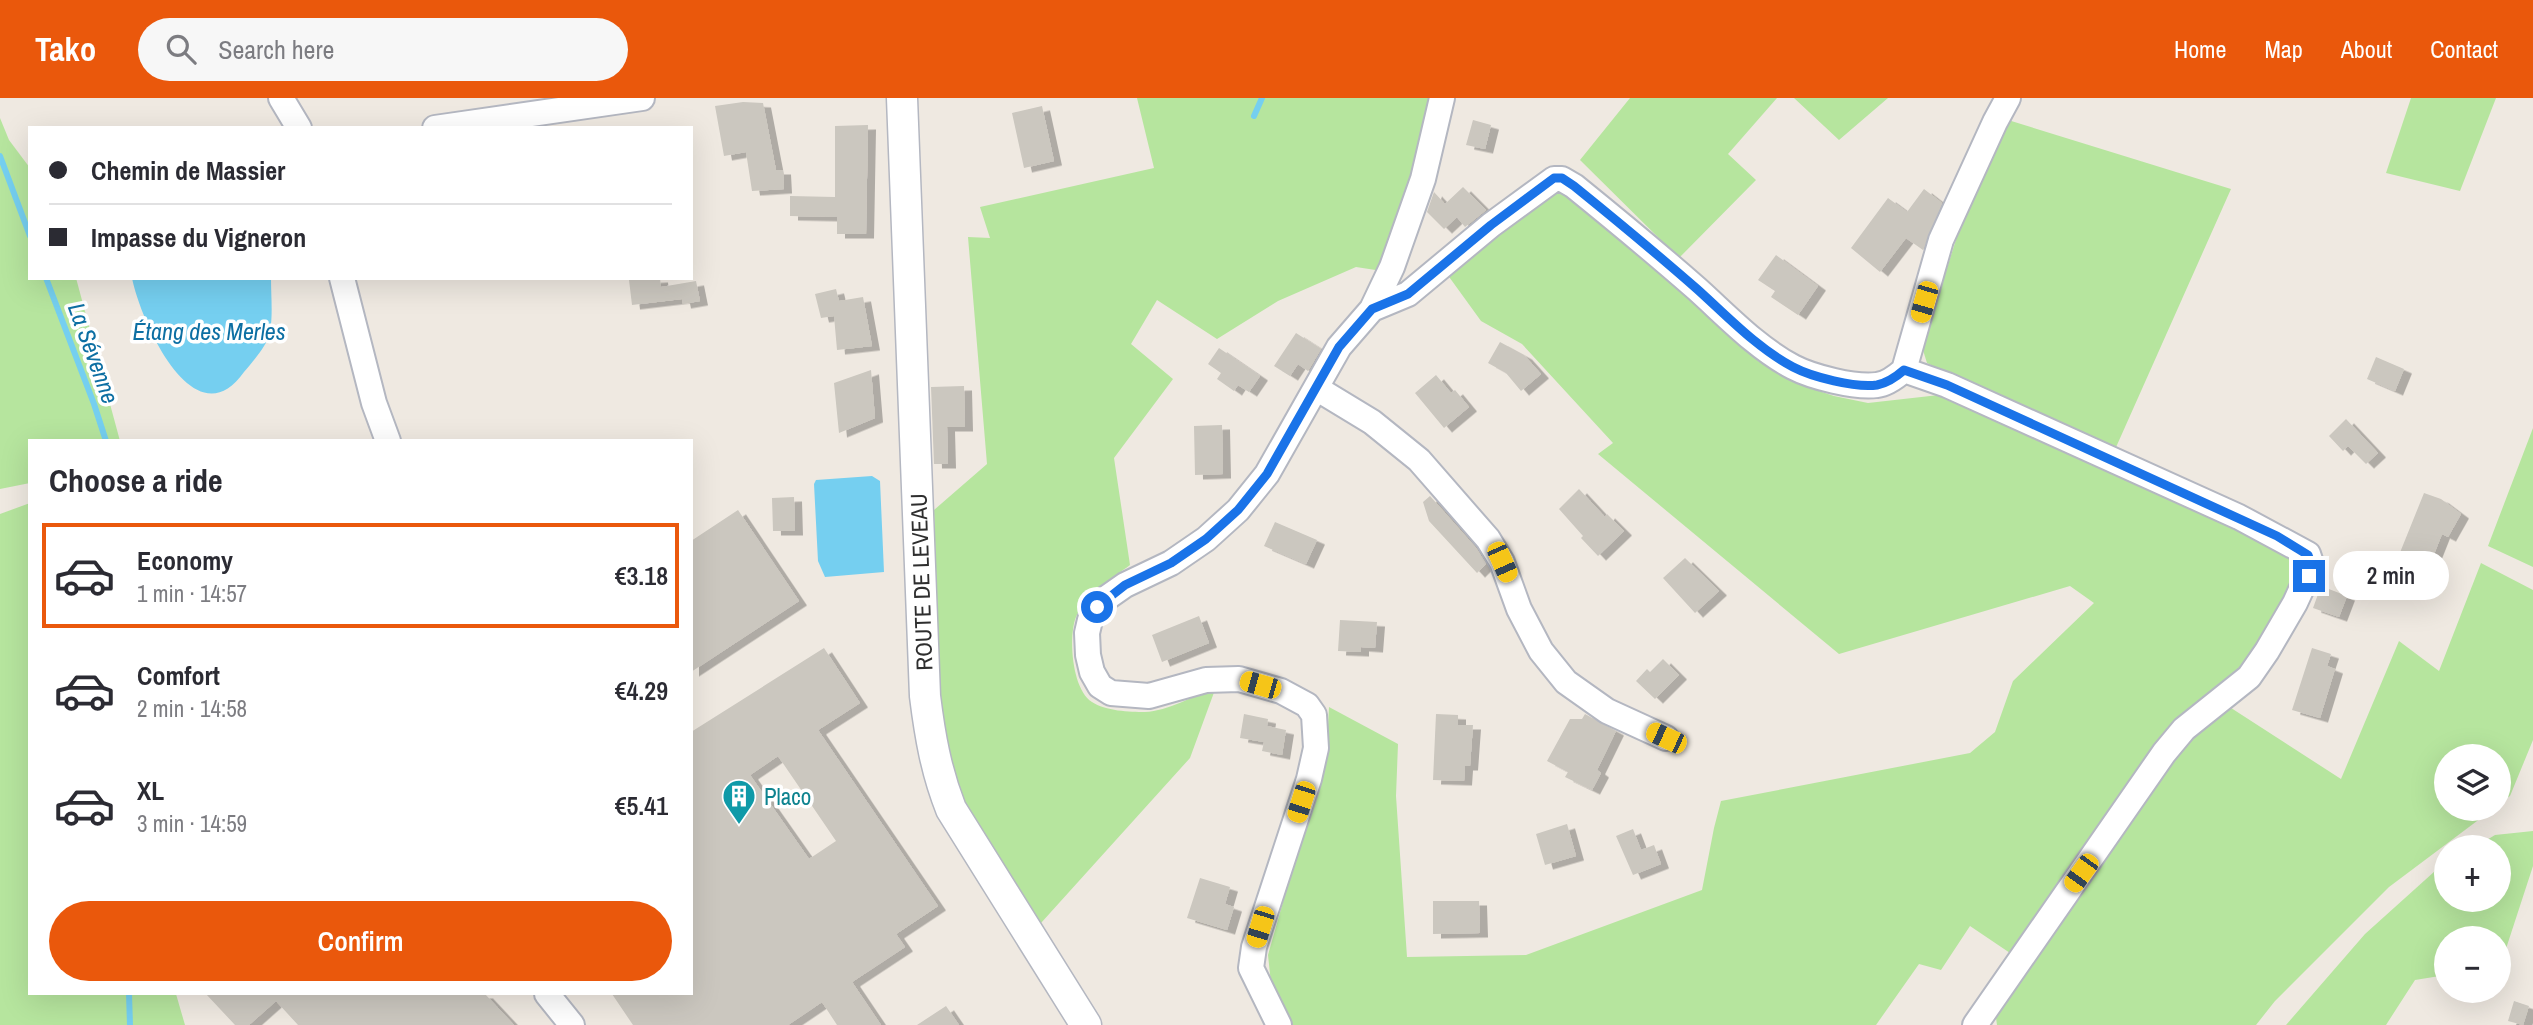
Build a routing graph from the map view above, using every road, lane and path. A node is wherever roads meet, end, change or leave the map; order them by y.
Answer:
1 (281, 98) edge
2 (642, 98) edge
3 (902, 98) edge
4 (1442, 98) edge
5 (2008, 98) edge
6 (298, 126) edge
7 (449, 126) edge
8 (343, 280) edge
9 (1372, 309) junction
10 (1904, 370) junction
11 (1316, 388) junction
12 (387, 439) edge
13 (1666, 738) dead end
14 (548, 995) edge
15 (572, 1025) edge
16 (1086, 1025) edge
17 (1279, 1025) edge
18 (1975, 1025) edge

1 - 6 street
2 - 7 street
3 - 16 street, ROUTE DE LEVEAU
4 - 9 street
5 - 10 street
8 - 12 street
9 - 10 street
9 - 11 street
10 - 18 street
11 - 13 street
11 - 17 street
14 - 15 street

